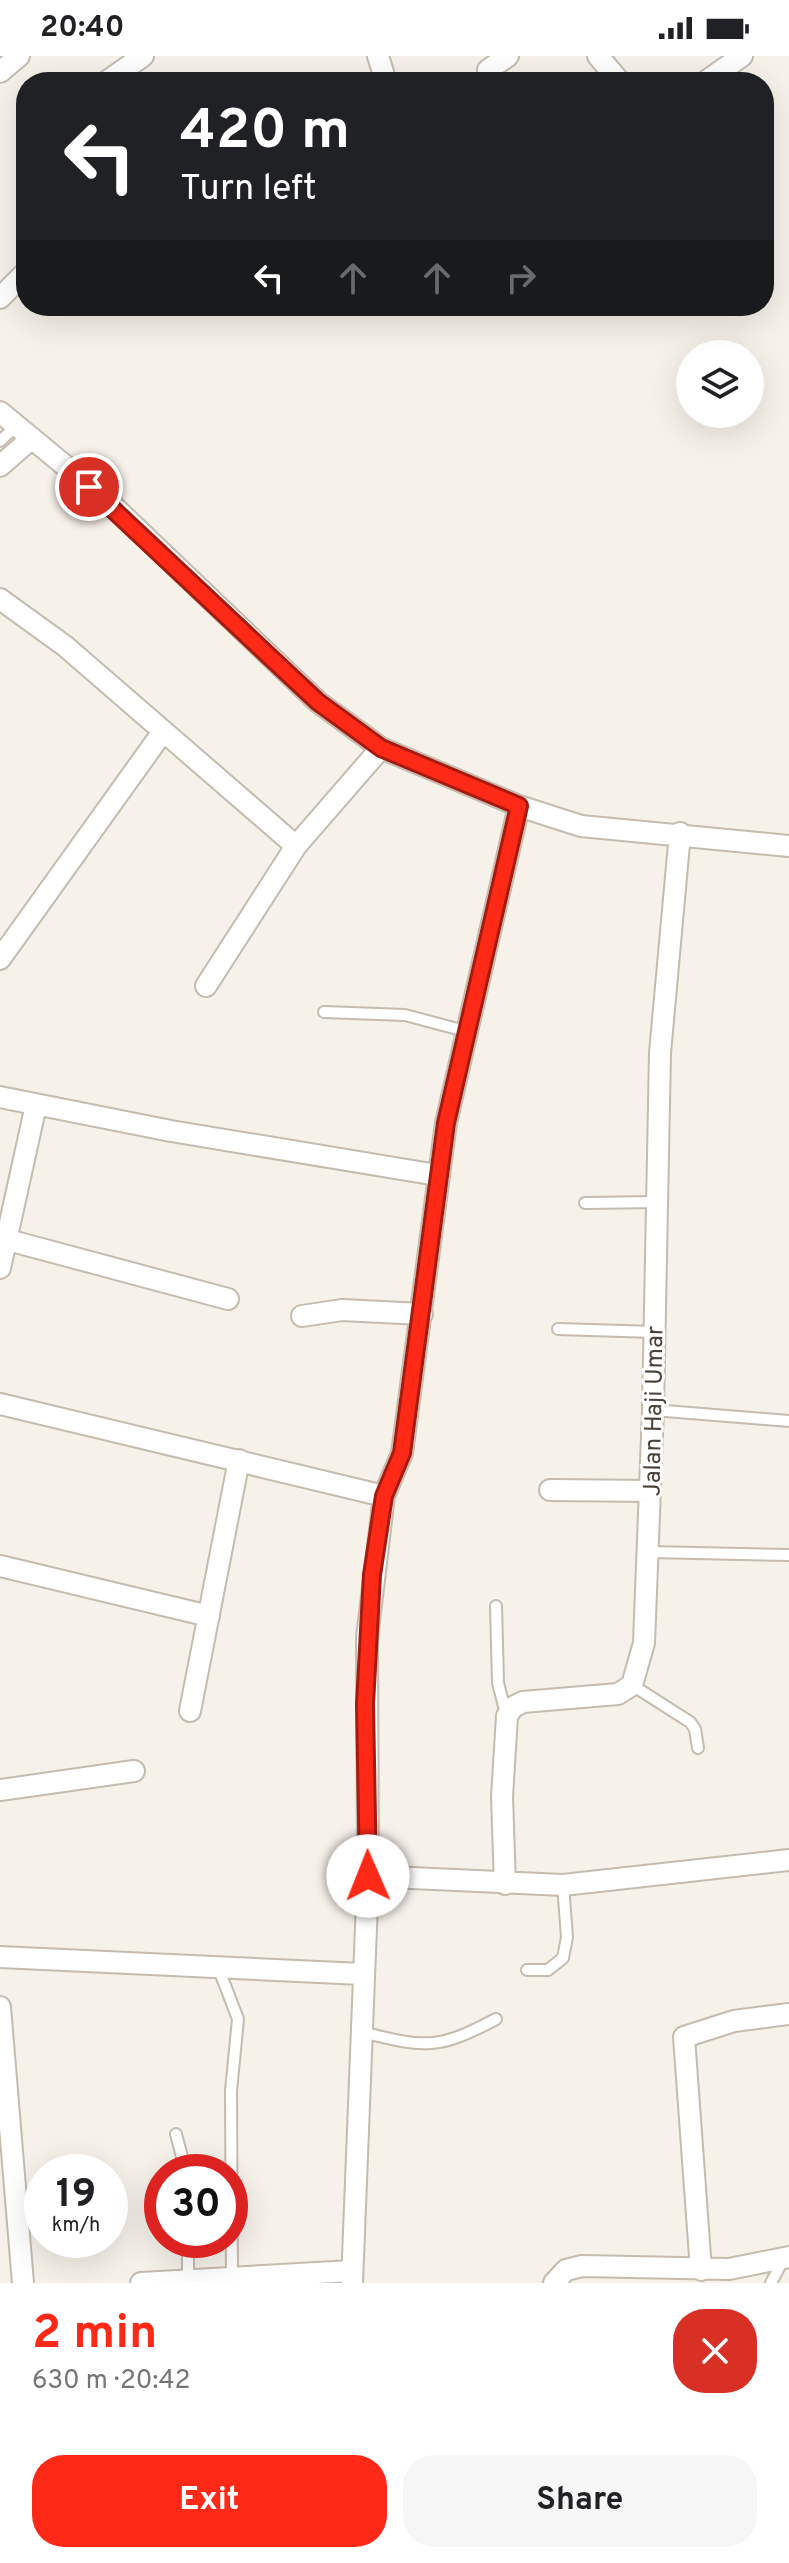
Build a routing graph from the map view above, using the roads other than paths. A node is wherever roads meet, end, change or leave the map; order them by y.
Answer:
1 (19, 56) edge
2 (143, 56) edge
3 (508, 56) edge
4 (598, 56) edge
5 (742, 56) edge
6 (488, 70) dead end
7 (0, 72) edge
8 (120, 72) edge
9 (612, 72) edge
10 (719, 72) edge
11 (16, 282) edge
12 (0, 298) edge
13 (0, 412) edge
14 (24, 432) junction
15 (0, 441) edge
16 (0, 466) edge
17 (0, 599) edge
18 (162, 733) junction
19 (381, 748) junction
20 (519, 806) junction
21 (680, 833) junction
22 (296, 846) junction
23 (789, 846) edge
24 (0, 959) edge
25 (206, 986) dead end
26 (324, 1012) dead end
27 (465, 1031) junction
28 (0, 1097) edge
29 (36, 1105) junction
30 (437, 1175) junction
31 (657, 1202) junction
32 (585, 1203) dead end
33 (8, 1240) junction
34 (0, 1268) edge
35 (228, 1299) dead end
36 (422, 1314) junction
37 (302, 1316) dead end
38 (558, 1329) dead end
39 (655, 1332) junction
40 (0, 1404) edge
41 (653, 1410) junction
42 (789, 1421) edge
43 (239, 1460) junction
44 (550, 1490) dead end
45 (651, 1491) junction
46 (384, 1496) junction
47 (649, 1552) junction
48 (788, 1555) edge
49 (0, 1566) edge
50 (496, 1606) dead end
51 (209, 1616) junction
52 (632, 1685) junction
53 (190, 1711) dead end
54 (507, 1716) junction
55 (698, 1748) dead end
56 (134, 1771) dead end
57 (0, 1790) edge
58 (789, 1860) edge
59 (368, 1876) junction
60 (505, 1884) junction
61 (563, 1885) junction
62 (0, 1957) edge
63 (218, 1967) junction
64 (527, 1970) dead end
65 (362, 1974) junction
66 (0, 2007) edge
67 (789, 2014) edge
68 (496, 2019) dead end
69 (360, 2032) junction
70 (176, 2134) dead end
71 (181, 2154) edge
72 (188, 2258) edge
73 (786, 2258) edge
74 (701, 2270) junction
75 (232, 2277) junction
76 (352, 2277) edge
77 (188, 2278) junction
78 (23, 2283) edge
79 (141, 2283) edge
80 (554, 2283) edge
81 (771, 2283) edge

1 - 7 street
2 - 8 street
3 - 6 street
4 - 9 street
5 - 10 street
11 - 12 street
13 - 14 street
14 - 15 lane
14 - 16 street
14 - 19 street
17 - 18 street
18 - 22 street
18 - 24 street
19 - 20 street
19 - 22 street
20 - 21 street
20 - 27 street
21 - 23 street
21 - 31 street, Jalan Haji Umar
22 - 25 street
26 - 27 lane
27 - 30 street
28 - 29 street
29 - 30 street
29 - 33 street
30 - 36 street
31 - 32 lane
31 - 39 street, Jalan Haji Umar
33 - 34 street
33 - 35 street
36 - 37 street
36 - 46 street
38 - 39 lane
39 - 41 street, Jalan Haji Umar
40 - 43 street
41 - 42 lane
41 - 45 street, Jalan Haji Umar
43 - 46 street
43 - 51 street
44 - 45 street
45 - 47 street, Jalan Haji Umar
46 - 59 street
47 - 48 lane
47 - 52 street, Jalan Haji Umar
49 - 51 street
50 - 54 lane
51 - 53 street
52 - 54 street
52 - 55 lane
54 - 60 street
56 - 57 street
58 - 61 street
59 - 60 street
59 - 65 street
60 - 61 street
61 - 64 lane
62 - 63 street
63 - 65 street
63 - 75 lane
65 - 69 street
66 - 78 street
67 - 74 street
68 - 69 lane
69 - 76 street
70 - 71 lane
72 - 77 lane
73 - 74 street
73 - 81 lane
74 - 80 street
75 - 76 street
75 - 77 street
77 - 79 street

